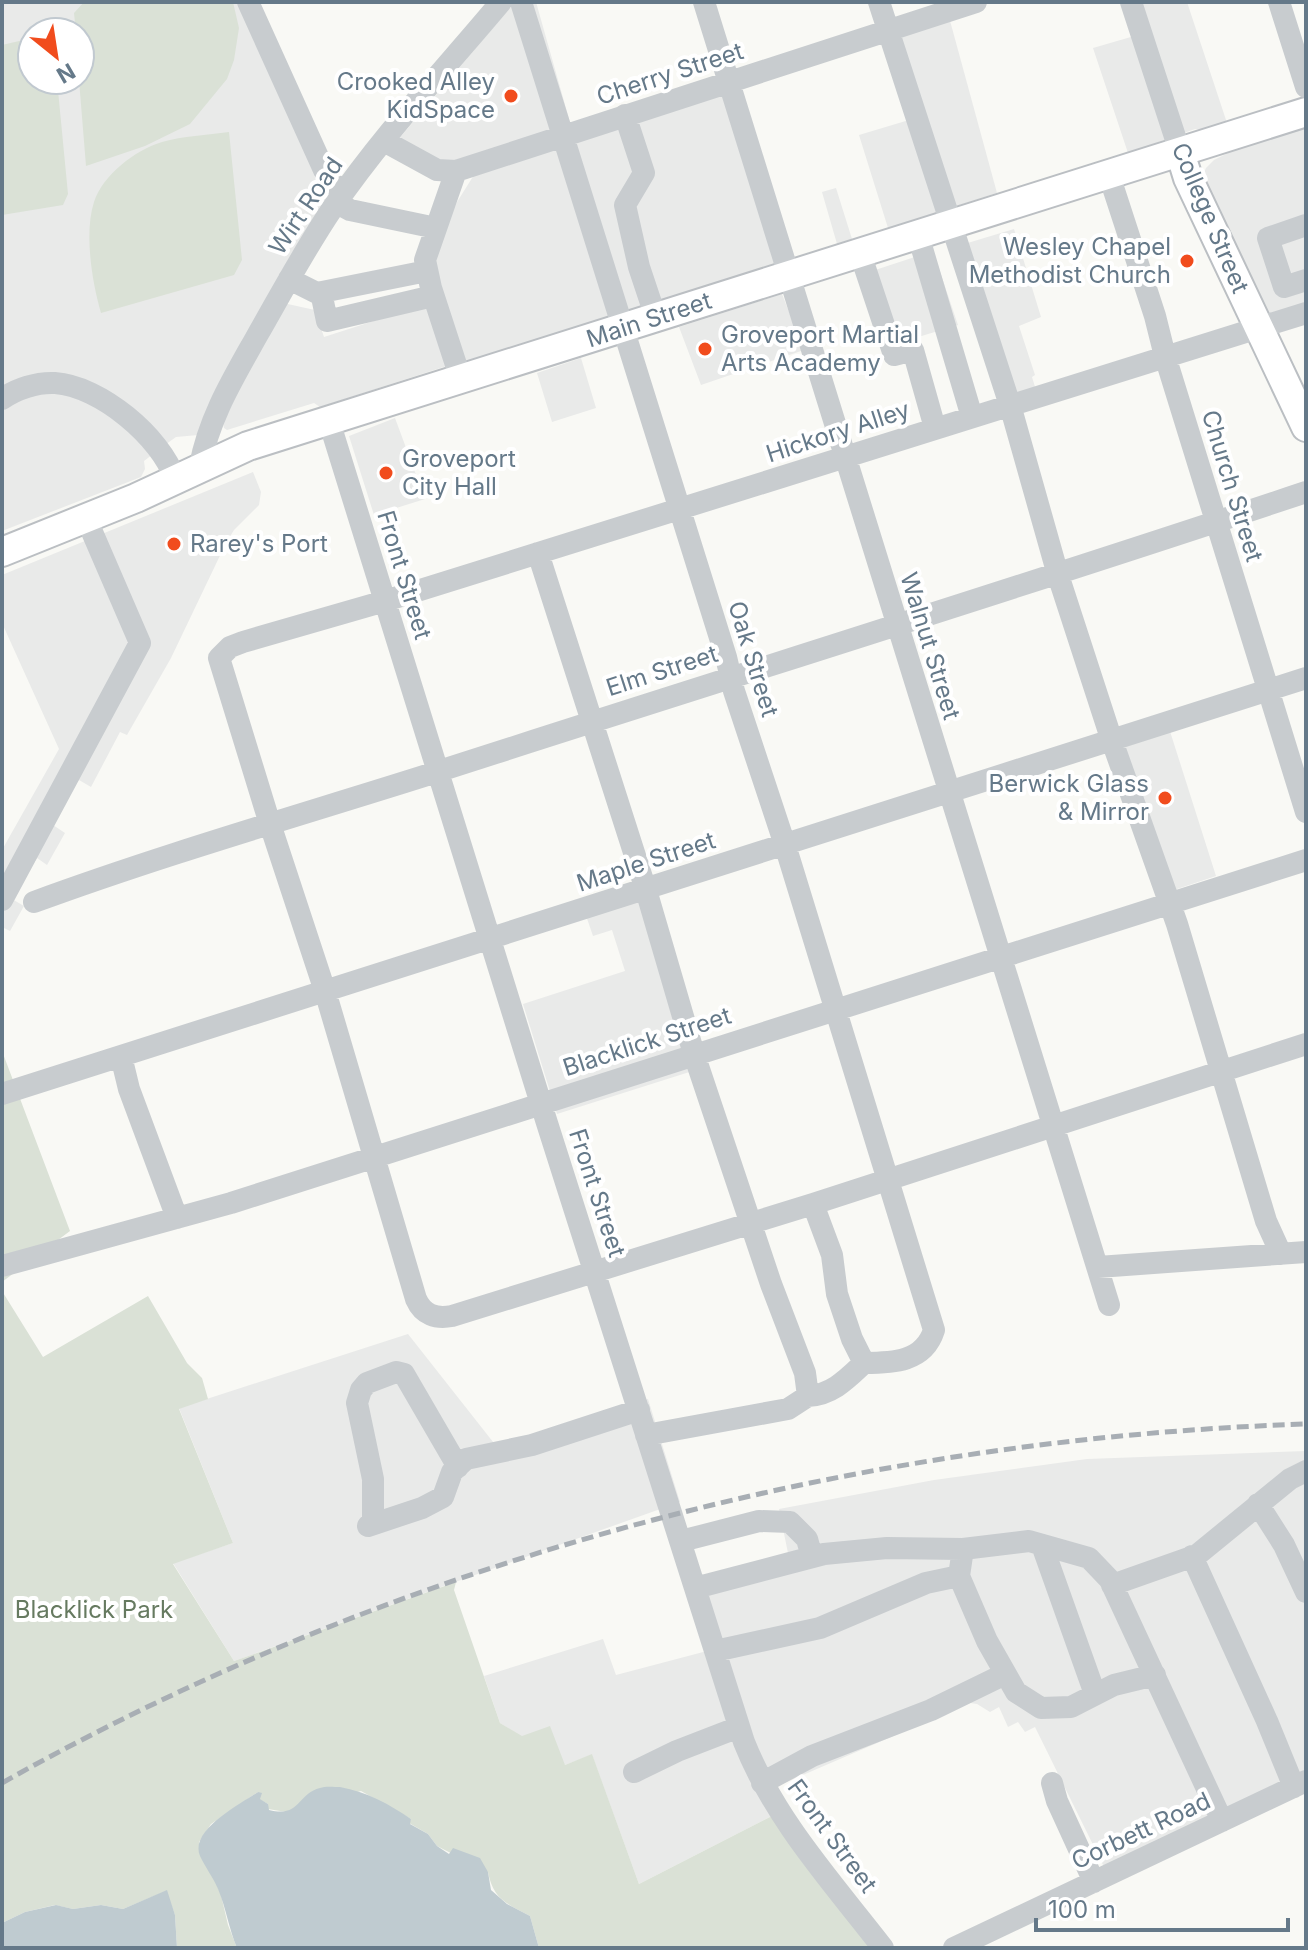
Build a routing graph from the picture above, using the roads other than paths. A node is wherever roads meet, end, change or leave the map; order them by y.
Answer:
1 (248, 2) edge
2 (501, 2) edge
3 (521, 2) edge
4 (704, 2) edge
5 (879, 2) edge
6 (976, 2) edge
7 (1131, 2) edge
8 (1279, 2) edge
9 (887, 30) junction
10 (730, 83) junction
11 (1306, 87) edge
12 (1306, 112) edge
13 (625, 115) junction
14 (565, 135) junction
15 (384, 141) junction
16 (1180, 152) junction
17 (456, 171) junction
18 (1109, 175) junction
19 (340, 198) junction
20 (950, 225) junction
21 (1306, 225) edge
22 (436, 228) junction
23 (918, 235) junction
24 (860, 253) junction
25 (427, 271) junction
26 (790, 276) junction
27 (289, 279) junction
28 (1306, 280) edge
29 (321, 292) junction
30 (433, 296) junction
31 (1306, 313) edge
32 (656, 318) junction
33 (1258, 327) junction
34 (623, 328) junction
35 (1165, 356) junction
36 (461, 380) junction
37 (2, 399) edge
38 (1010, 405) junction
39 (972, 417) junction
40 (329, 421) junction
41 (1306, 427) edge
42 (935, 428) junction
43 (844, 457) junction
44 (188, 472) junction
45 (1306, 492) edge
46 (680, 508) junction
47 (86, 518) junction
48 (1216, 522) junction
49 (2, 552) edge
50 (538, 553) junction
51 (1058, 575) junction
52 (385, 601) junction
53 (896, 624) junction
54 (730, 676) junction
55 (1306, 678) edge
56 (1268, 690) junction
57 (591, 721) junction
58 (1111, 738) junction
59 (437, 771) junction
60 (948, 792) junction
61 (1306, 812) edge
62 (270, 824) junction
63 (785, 845) junction
64 (1306, 860) edge
65 (16, 875) junction
66 (646, 890) junction
67 (2, 900) edge
68 (1169, 906) junction
69 (489, 938) junction
70 (1001, 959) junction
71 (325, 991) junction
72 (835, 1010) junction
73 (1306, 1044) edge
74 (694, 1054) junction
75 (121, 1056) junction
76 (1220, 1070) junction
77 (2, 1094) edge
78 (541, 1103) junction
79 (1053, 1126) junction
80 (375, 1156) junction
81 (889, 1178) junction
82 (813, 1204) junction
83 (177, 1218) junction
84 (752, 1222) junction
85 (1306, 1252) edge
86 (1281, 1254) junction
87 (2, 1266) edge
88 (1098, 1267) junction
89 (595, 1270) junction
90 (1109, 1305) dead end
91 (864, 1363) junction
92 (808, 1396) junction
93 (639, 1410) junction
94 (646, 1435) junction
95 (458, 1467) junction
96 (1306, 1471) edge
97 (1258, 1504) junction
98 (681, 1541) junction
99 (1042, 1545) junction
100 (963, 1549) junction
101 (1192, 1556) junction
102 (812, 1557) junction
103 (959, 1576) junction
104 (1112, 1585) junction
105 (695, 1588) junction
106 (1306, 1592) edge
107 (715, 1651) junction
108 (1005, 1674) junction
109 (1155, 1675) junction
110 (1095, 1694) junction
111 (739, 1727) junction
112 (634, 1772) dead end
113 (762, 1783) junction
114 (1052, 1783) dead end
115 (1300, 1784) edge
116 (1222, 1821) junction
117 (1094, 1882) junction
118 (883, 1948) edge
119 (954, 1948) edge

1 - 19 street
2 - 15 street, Wirt Road
3 - 14 street, Oak Street
4 - 10 street, Walnut Street
5 - 9 street
6 - 9 street, Cherry Street
7 - 16 street, College Street
8 - 11 street
9 - 10 street, Cherry Street
9 - 20 street
10 - 13 street, Cherry Street
10 - 26 street, Walnut Street
12 - 16 main road, Main Street
13 - 14 street, Cherry Street
13 - 32 street
14 - 17 street, Cherry Street
14 - 34 street, Oak Street
15 - 17 street
15 - 19 street, Wirt Road
16 - 18 main road, Main Street
16 - 33 main road, College Street
17 - 22 street
18 - 20 main road, Main Street
18 - 35 street, Church Street
19 - 22 street
19 - 27 street, Wirt Road
20 - 23 main road, Main Street
20 - 38 street
21 - 28 street
22 - 25 street
23 - 24 main road, Main Street
23 - 39 street
24 - 26 main road, Main Street
24 - 42 street
25 - 29 street
25 - 30 street
26 - 32 main road, Main Street
26 - 43 street, Walnut Street
27 - 29 street
27 - 44 street, Wirt Road
29 - 30 street
30 - 36 street
31 - 33 street, Hickory Alley
32 - 34 main road, Main Street
33 - 35 street, Hickory Alley
33 - 41 main road, College Street
34 - 36 main road, Main Street
34 - 46 street, Oak Street
35 - 38 street, Hickory Alley
35 - 48 street, Church Street
36 - 40 main road, Main Street
37 - 44 street
38 - 39 street, Hickory Alley
38 - 51 street
39 - 42 street, Hickory Alley
40 - 44 main road, Main Street
40 - 52 street, Front Street
42 - 43 street, Hickory Alley
43 - 46 street, Hickory Alley
43 - 53 street, Walnut Street
44 - 47 main road, Main Street
45 - 48 street, Elm Street
46 - 50 street, Hickory Alley
46 - 54 street, Oak Street
47 - 49 main road, Main Street
47 - 65 street
48 - 51 street, Elm Street
48 - 56 street, Church Street
50 - 52 street, Hickory Alley
50 - 57 street
51 - 53 street, Elm Street
51 - 58 street
52 - 59 street, Front Street
52 - 62 street, Hickory Alley
53 - 54 street, Elm Street
53 - 60 street, Walnut Street
54 - 57 street, Elm Street
54 - 63 street, Oak Street
55 - 56 street, Maple Street
56 - 58 street, Maple Street
56 - 61 street, Church Street
57 - 59 street, Elm Street
57 - 66 street
58 - 60 street, Maple Street
58 - 68 street
59 - 62 street, Elm Street
59 - 69 street, Front Street
60 - 63 street, Maple Street
60 - 70 street, Walnut Street
62 - 65 street, Elm Street
62 - 71 street
63 - 66 street, Maple Street
63 - 72 street, Oak Street
64 - 68 street, Blacklick Street
65 - 67 street
66 - 69 street, Maple Street
66 - 74 street
68 - 70 street, Blacklick Street
68 - 76 street
69 - 71 street, Maple Street
69 - 78 street, Front Street
70 - 72 street, Blacklick Street
70 - 79 street, Walnut Street
71 - 75 street, Maple Street
71 - 80 street
72 - 74 street, Blacklick Street
72 - 81 street, Oak Street
73 - 76 street
74 - 78 street, Blacklick Street
74 - 84 street
75 - 77 street, Maple Street
75 - 83 street
76 - 79 street
76 - 86 street
78 - 80 street, Blacklick Street
78 - 89 street, Front Street
79 - 81 street
79 - 88 street, Walnut Street
80 - 83 street, Blacklick Street
80 - 89 street
81 - 82 street
81 - 91 street, Oak Street
82 - 84 street
82 - 91 street
83 - 87 street, Blacklick Street
84 - 89 street
84 - 92 street
85 - 86 street
86 - 88 street
88 - 90 street, Walnut Street
89 - 93 street, Front Street
91 - 92 street
92 - 94 street
93 - 94 street, Front Street
93 - 95 street
94 - 98 street, Front Street
95 - 95 street
96 - 97 street
97 - 101 street
97 - 106 street
98 - 102 street
98 - 105 street, Front Street
99 - 100 street
99 - 104 street
99 - 110 street
100 - 102 street
100 - 103 street
101 - 104 street
101 - 115 street
102 - 105 street
103 - 107 street
103 - 108 street
104 - 109 street
105 - 107 street, Front Street
107 - 111 street, Front Street
108 - 110 street
108 - 113 street
109 - 110 street
109 - 116 street
111 - 112 street
111 - 113 street, Front Street
113 - 118 street, Front Street
114 - 117 street
115 - 116 street, Corbett Road
116 - 117 street, Corbett Road
117 - 119 street, Corbett Road

